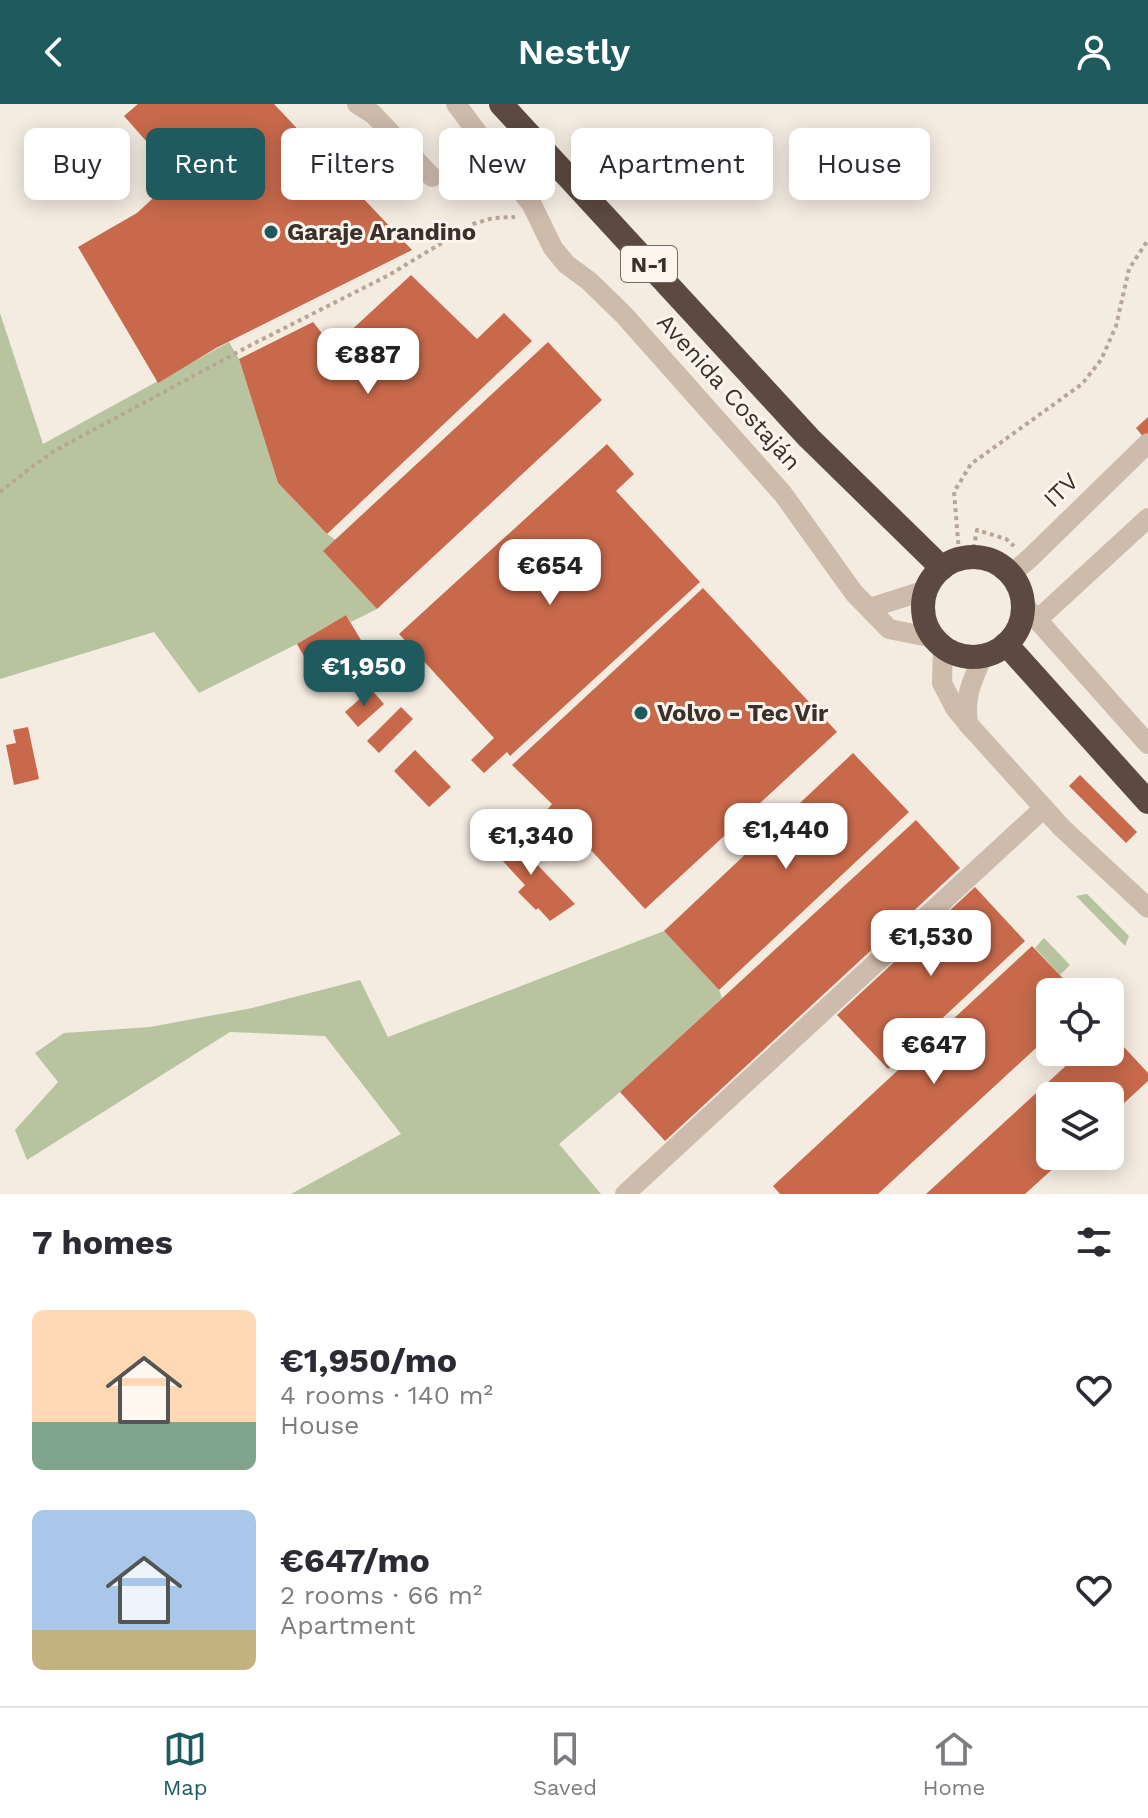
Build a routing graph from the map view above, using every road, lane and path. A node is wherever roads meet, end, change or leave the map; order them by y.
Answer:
1 (357, 104) edge
2 (456, 104) edge
3 (501, 104) edge
4 (515, 114) edge
5 (432, 177) dead end
6 (537, 216) junction
7 (1148, 240) edge
8 (1148, 443) edge
9 (0, 492) edge
10 (1148, 518) edge
11 (950, 563) junction
12 (1011, 574) junction
13 (926, 590) junction
14 (870, 608) junction
15 (1030, 612) junction
16 (938, 642) junction
17 (1006, 644) junction
18 (983, 656) junction
19 (968, 724) junction
20 (1148, 744) edge
21 (1148, 802) edge
22 (1044, 808) junction
23 (1148, 908) edge
24 (625, 1194) edge

1 - 5 street
2 - 6 street, Avenida Costaján
3 - 4 highway, Avenida Costaján
4 - 11 highway, Avenida Costaján / N-1
6 - 9 path
6 - 14 street, Avenida Costaján
7 - 11 path
8 - 12 street, ITV
10 - 15 street
11 - 12 highway
11 - 13 highway
12 - 15 highway
13 - 14 street
13 - 16 highway
14 - 16 street, Avenida Costaján
15 - 17 highway
15 - 20 street
16 - 18 highway
16 - 19 street
17 - 18 highway
17 - 21 highway
18 - 19 street
19 - 22 street
22 - 23 street
22 - 24 street

